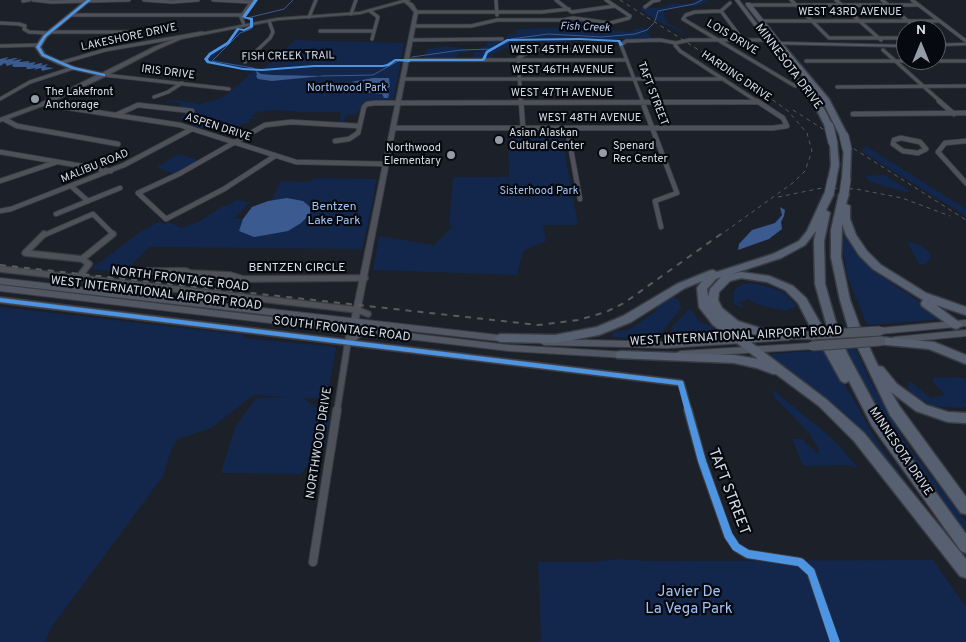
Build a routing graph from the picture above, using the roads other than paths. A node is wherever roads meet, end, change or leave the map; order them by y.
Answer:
1 (28, 0) edge
2 (33, 0) edge
3 (129, 0) edge
4 (144, 0) edge
5 (198, 0) edge
6 (213, 0) edge
7 (316, 0) edge
8 (356, 0) edge
9 (405, 0) edge
10 (496, 0) edge
11 (556, 0) edge
12 (606, 0) edge
13 (652, 0) edge
14 (659, 0) edge
15 (736, 0) edge
16 (791, 0) edge
17 (836, 0) edge
18 (882, 0) edge
19 (912, 0) edge
20 (23, 1) edge
21 (67, 1) edge
22 (88, 1) edge
23 (111, 1) edge
24 (230, 1) edge
25 (252, 1) edge
26 (746, 2) edge
27 (730, 3) junction
28 (741, 5) junction
29 (796, 5) junction
30 (842, 5) junction
31 (889, 5) junction
32 (919, 5) junction
33 (615, 6) junction
34 (645, 7) dead end
35 (568, 9) junction
36 (370, 11) junction
37 (721, 11) junction
38 (416, 12) junction
39 (496, 12) junction
40 (572, 12) junction
41 (242, 14) junction
42 (352, 14) junction
43 (72, 15) junction
44 (309, 17) junction
45 (573, 18) junction
46 (497, 20) junction
47 (906, 20) edge
48 (938, 20) edge
49 (268, 21) junction
50 (761, 21) junction
51 (812, 21) junction
52 (860, 22) junction
53 (896, 22) edge
54 (0, 24) edge
55 (244, 25) junction
56 (413, 26) junction
57 (946, 26) edge
58 (374, 30) junction
59 (320, 31) dead end
60 (138, 32) dead end
61 (49, 33) junction
62 (183, 36) junction
63 (372, 39) dead end
64 (410, 40) junction
65 (502, 40) dead end
66 (718, 40) junction
67 (742, 40) junction
68 (881, 40) junction
69 (896, 41) edge
70 (774, 42) junction
71 (896, 42) edge
72 (966, 42) edge
73 (676, 43) junction
74 (946, 43) edge
75 (38, 44) junction
76 (0, 46) edge
77 (578, 50) junction
78 (596, 50) dead end
79 (883, 50) dead end
80 (407, 60) junction
81 (517, 60) junction
82 (581, 60) junction
83 (627, 60) junction
84 (806, 61) dead end
85 (896, 61) joint
86 (946, 61) edge
87 (966, 61) edge
88 (245, 62) dead end
89 (60, 63) junction
90 (73, 68) junction
91 (906, 70) edge
92 (104, 74) junction
93 (403, 79) junction
94 (724, 79) junction
95 (518, 80) junction
96 (635, 80) junction
97 (182, 83) junction
98 (795, 86) dead end
99 (923, 86) junction
100 (966, 86) edge
101 (837, 87) dead end
102 (229, 89) dead end
103 (154, 97) dead end
104 (0, 99) edge
105 (756, 102) junction
106 (399, 103) junction
107 (520, 103) junction
108 (643, 103) junction
109 (43, 104) junction
110 (192, 111) dead end
111 (966, 113) edge
112 (853, 114) dead end
113 (116, 115) junction
114 (955, 115) junction
115 (2, 120) edge
116 (359, 126) junction
117 (787, 126) joint
118 (394, 128) junction
119 (522, 128) junction
120 (567, 128) junction
121 (653, 128) junction
122 (668, 128) junction
123 (192, 129) junction
124 (656, 136) junction
125 (335, 141) dead end
126 (966, 141) edge
127 (232, 142) junction
128 (118, 144) dead end
129 (926, 149) junction
130 (0, 152) edge
131 (938, 152) junction
132 (275, 156) junction
133 (59, 162) junction
134 (387, 164) junction
135 (111, 171) junction
136 (0, 181) edge
137 (966, 183) edge
138 (71, 186) junction
139 (120, 188) dead end
140 (829, 194) junction
141 (844, 194) junction
142 (580, 200) dead end
143 (88, 201) junction
144 (0, 211) edge
145 (56, 214) dead end
146 (661, 227) dead end
147 (82, 259) junction
148 (877, 267) junction
149 (737, 268) junction
150 (0, 269) edge
151 (133, 271) dead end
152 (78, 278) junction
153 (365, 278) junction
154 (0, 281) edge
155 (0, 288) edge
156 (0, 300) edge
157 (358, 310) junction
158 (966, 311) edge
159 (368, 314) dead end
160 (355, 321) junction
161 (964, 328) edge
162 (345, 329) junction
163 (391, 330) junction
164 (362, 331) junction
165 (880, 336) junction
166 (500, 338) junction
167 (742, 341) junction
168 (812, 341) junction
169 (348, 342) junction
170 (862, 345) junction
171 (754, 350) junction
172 (621, 355) junction
173 (966, 360) edge
174 (681, 383) joint
175 (796, 383) junction
176 (966, 418) edge
177 (877, 422) junction
178 (966, 508) edge
179 (966, 546) edge
180 (313, 562) dead end
181 (966, 571) edge
182 (835, 642) edge

1 - 20 street
2 - 21 street
3 - 23 street
4 - 5 street
6 - 24 street
7 - 44 street
8 - 42 street
9 - 36 street
9 - 38 street
10 - 39 street
11 - 35 street
12 - 33 street
13 - 14 street
13 - 34 street
15 - 27 main road
15 - 28 main road, MINNESOTA DRIVE
16 - 29 street
17 - 30 street
18 - 31 street
19 - 32 street
21 - 22 street
22 - 23 street
22 - 43 street
24 - 25 street
25 - 41 street
26 - 29 street
26 - 50 main road, MINNESOTA DRIVE
27 - 28 main road
27 - 37 street
28 - 70 main road, MINNESOTA DRIVE
29 - 30 street
29 - 51 street
30 - 31 street
30 - 52 street
31 - 32 street
31 - 47 street
32 - 48 street
33 - 40 street
33 - 45 street
35 - 39 street
35 - 40 street
36 - 42 street
36 - 58 street
37 - 66 street, LOIS DRIVE
37 - 67 street
38 - 39 street
38 - 56 street
39 - 46 street
40 - 45 street
41 - 43 street
41 - 55 street
42 - 44 street
43 - 61 street
44 - 49 street
45 - 46 street
46 - 56 street
49 - 55 street
49 - 88 street
50 - 51 street, WEST 43RD AVENUE
50 - 70 main road, MINNESOTA DRIVE
51 - 52 street, WEST 43RD AVENUE
51 - 68 street
52 - 53 street, WEST 43RD AVENUE
52 - 68 street
54 - 61 street
55 - 62 street
56 - 64 street
57 - 72 street
58 - 59 street
58 - 63 street
60 - 61 street
61 - 75 street
62 - 89 street, LAKESHORE DRIVE
62 - 92 street
64 - 65 street
64 - 80 street
66 - 67 street
66 - 70 street
66 - 73 street
66 - 98 street, LOIS DRIVE
67 - 70 street
68 - 69 street
70 - 71 main road
70 - 140 highway, MINNESOTA DRIVE, bridge
70 - 141 highway, MINNESOTA DRIVE, bridge
72 - 74 main road
73 - 83 street, TAFT STREET
73 - 94 street, HARDING DRIVE
75 - 76 street
75 - 89 street
77 - 78 street
77 - 81 street
77 - 82 street
79 - 85 street
80 - 81 street, WEST 45TH AVENUE
80 - 93 street
81 - 82 street, WEST 45TH AVENUE
81 - 95 street
82 - 83 street, WEST 45TH AVENUE
83 - 96 street, TAFT STREET
84 - 85 street
86 - 87 street
89 - 90 street
90 - 92 street
90 - 104 street
91 - 99 street
92 - 97 street, IRIS DRIVE
92 - 109 street
93 - 95 street, WEST 46TH AVENUE
93 - 106 street
94 - 96 street, WEST 46TH AVENUE
94 - 105 street, HARDING DRIVE
95 - 96 street, WEST 46TH AVENUE
95 - 107 street
96 - 108 street, TAFT STREET
97 - 102 street, IRIS DRIVE
97 - 103 street
99 - 100 street
99 - 101 street
99 - 114 street
105 - 108 street, WEST 47TH AVENUE
105 - 117 street, HARDING DRIVE
106 - 107 street, WEST 47TH AVENUE
106 - 116 street, WEST 47TH AVENUE
106 - 118 street
107 - 108 street, WEST 47TH AVENUE
107 - 119 street
108 - 121 street, TAFT STREET
109 - 113 street, ASPEN DRIVE
109 - 115 street
110 - 113 street
111 - 114 street
112 - 114 street
113 - 123 street, ASPEN DRIVE
115 - 128 street
116 - 125 street
116 - 127 street
117 - 122 street, WEST 48TH AVENUE
118 - 119 street, WEST 48TH AVENUE
118 - 134 street
119 - 120 street, WEST 48TH AVENUE
120 - 121 street, WEST 48TH AVENUE
120 - 142 street
121 - 122 street, WEST 48TH AVENUE
121 - 124 street, TAFT STREET
122 - 124 street
123 - 127 street, ASPEN DRIVE
123 - 135 street, MALIBU ROAD
124 - 146 street, TAFT STREET
126 - 131 street
127 - 132 street, ASPEN DRIVE
127 - 132 street
129 - 129 street
129 - 131 street
130 - 133 street
131 - 137 street
132 - 134 street, ASPEN DRIVE
133 - 135 street
133 - 136 street
134 - 153 street
135 - 138 street, MALIBU ROAD
138 - 143 street
138 - 144 street, MALIBU ROAD
139 - 143 street
140 - 149 highway
140 - 177 highway, MINNESOTA DRIVE
141 - 148 highway
141 - 170 highway, MINNESOTA DRIVE
143 - 145 street
147 - 147 street
147 - 152 street
148 - 158 highway
148 - 161 highway
149 - 166 highway
149 - 167 highway
150 - 152 street, NORTH FRONTAGE ROAD
151 - 153 street, BENTZEN CIRCLE
152 - 157 street, NORTH FRONTAGE ROAD
153 - 157 street
154 - 160 main road, WEST INTERNATIONAL AIRPORT ROAD
155 - 162 main road, WEST INTERNATIONAL AIRPORT ROAD
156 - 169 street, SOUTH FRONTAGE ROAD
157 - 159 street, NORTH FRONTAGE ROAD
157 - 160 street
160 - 163 main road, WEST INTERNATIONAL AIRPORT ROAD
161 - 165 main road, WEST INTERNATIONAL AIRPORT ROAD
162 - 164 main road, WEST INTERNATIONAL AIRPORT ROAD
162 - 169 street, NORTHWOOD DRIVE
163 - 164 main road
163 - 166 main road, WEST INTERNATIONAL AIRPORT ROAD
163 - 169 main road
163 - 172 main road, WEST INTERNATIONAL AIRPORT ROAD
164 - 169 main road
165 - 168 main road, WEST INTERNATIONAL AIRPORT ROAD, bridge
165 - 173 highway
166 - 167 main road, WEST INTERNATIONAL AIRPORT ROAD
167 - 168 main road, WEST INTERNATIONAL AIRPORT ROAD
167 - 171 highway
168 - 171 main road, WEST INTERNATIONAL AIRPORT ROAD
168 - 177 highway
169 - 174 street, SOUTH FRONTAGE ROAD
169 - 180 street, NORTHWOOD DRIVE
170 - 176 highway
170 - 178 highway, MINNESOTA DRIVE
171 - 172 main road, WEST INTERNATIONAL AIRPORT ROAD
171 - 175 highway
172 - 175 highway
174 - 182 street, TAFT STREET
175 - 181 highway
177 - 179 highway, MINNESOTA DRIVE

